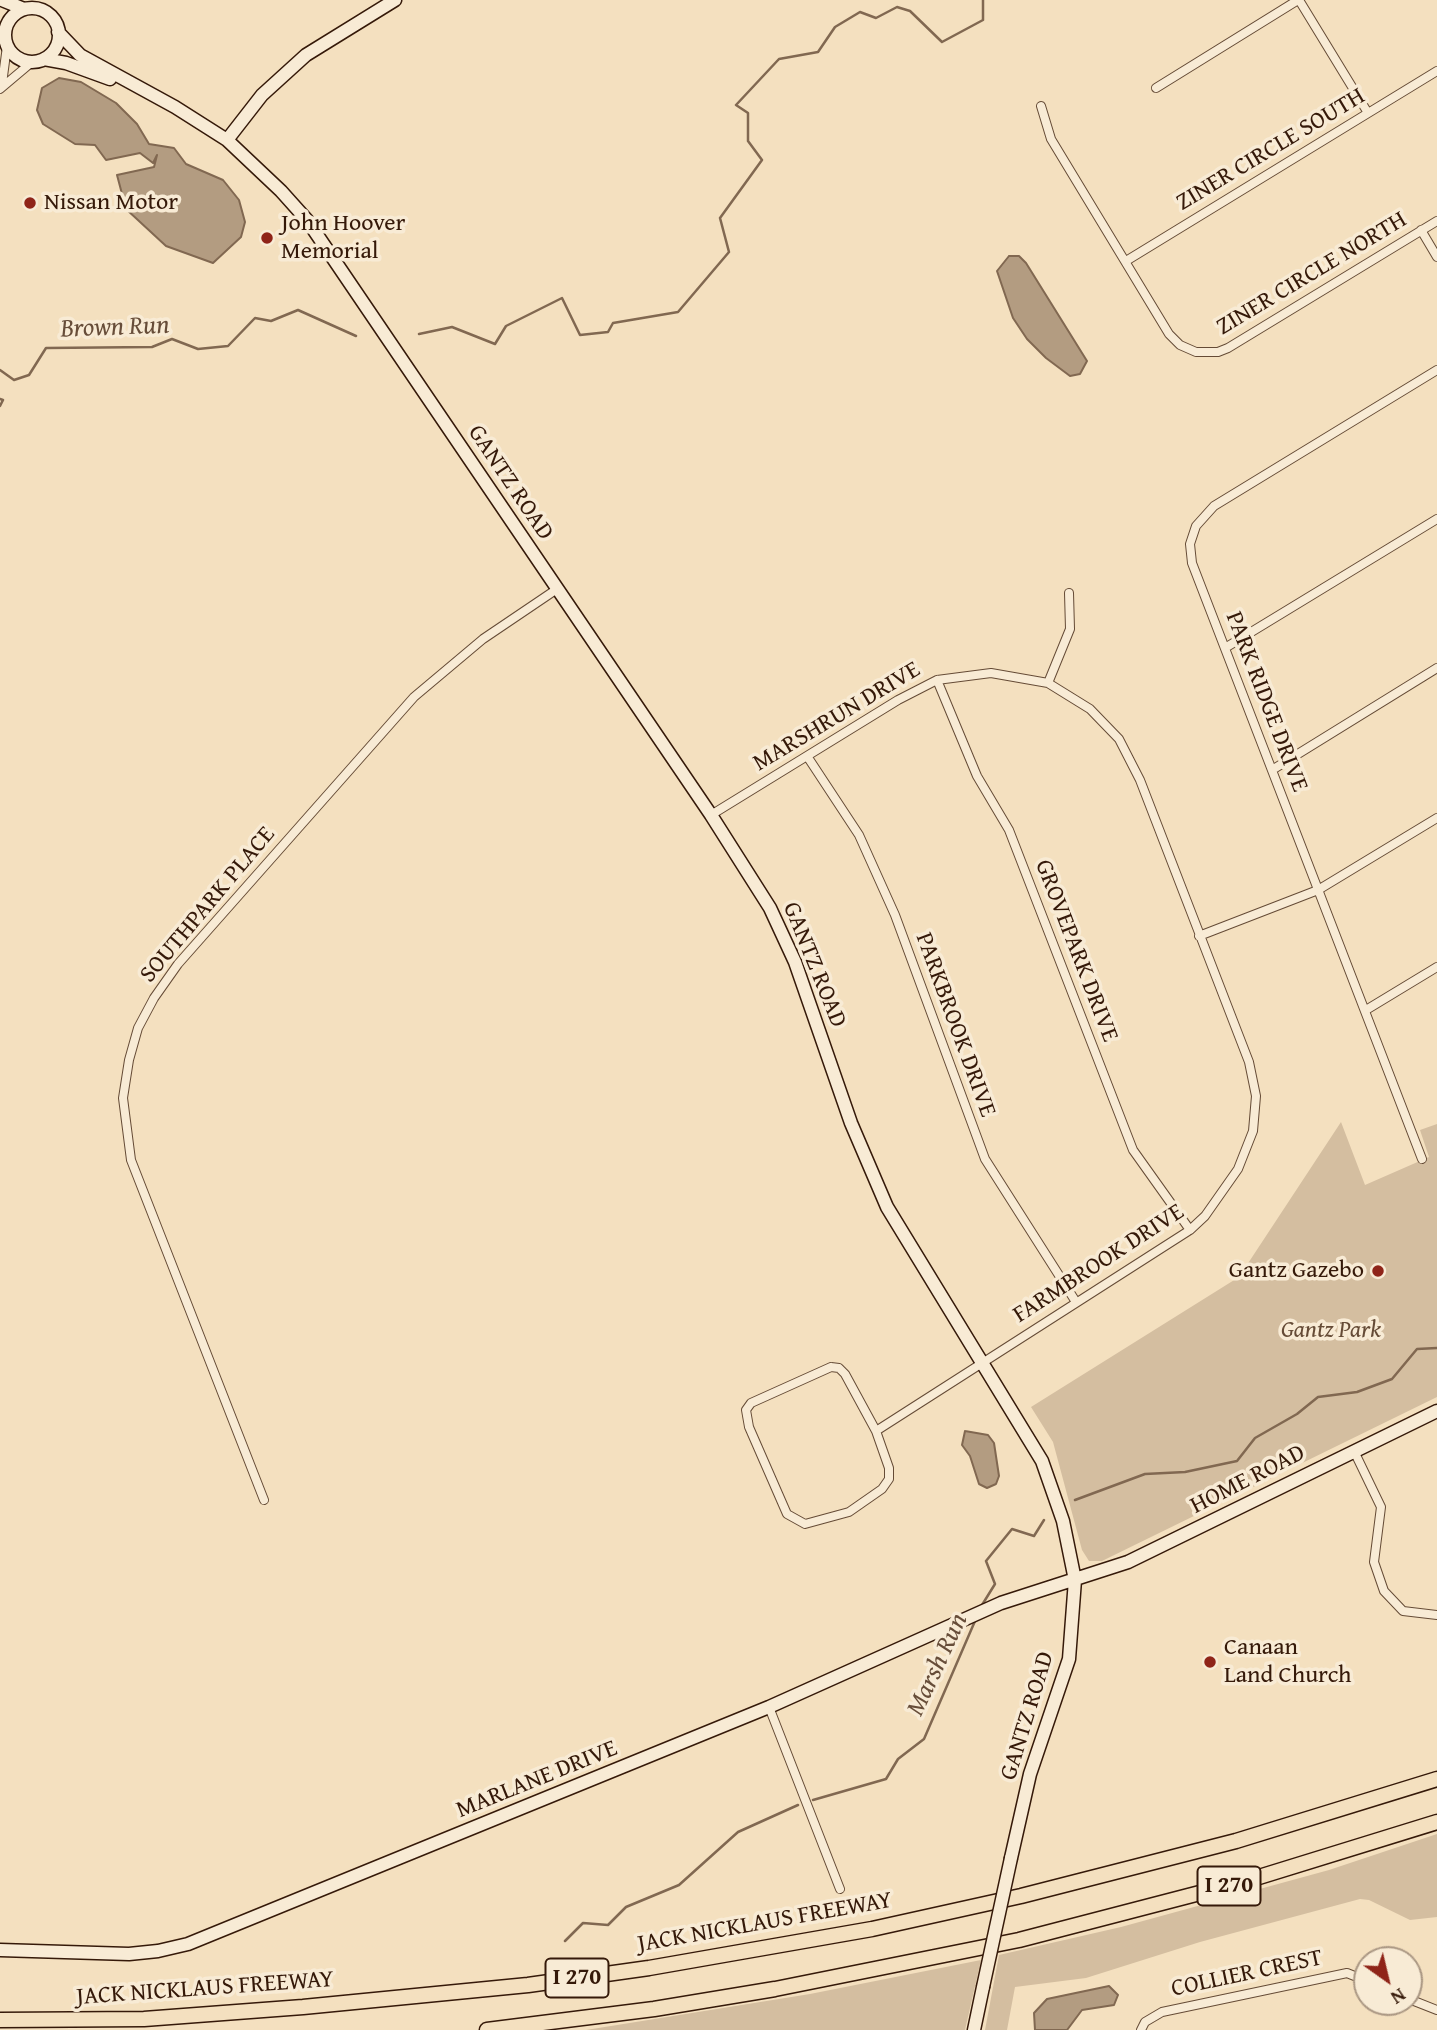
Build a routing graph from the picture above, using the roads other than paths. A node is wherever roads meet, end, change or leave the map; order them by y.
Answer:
1 (2, 0) edge
2 (395, 0) edge
3 (1298, 0) edge
4 (24, 9) junction
5 (0, 19) edge
6 (5, 32) junction
7 (58, 32) junction
8 (7, 46) junction
9 (38, 60) junction
10 (1437, 71) edge
11 (119, 78) junction
12 (1, 87) edge
13 (1156, 88) dead end
14 (1041, 106) dead end
15 (1368, 113) junction
16 (227, 140) junction
17 (1437, 221) edge
18 (1421, 230) junction
19 (1437, 257) edge
20 (1126, 261) junction
21 (1437, 370) edge
22 (1437, 519) edge
23 (557, 589) junction
24 (1069, 593) dead end
25 (1224, 648) junction
26 (1437, 668) edge
27 (937, 680) junction
28 (1048, 682) junction
29 (807, 756) junction
30 (1272, 769) junction
31 (711, 815) junction
32 (1437, 818) edge
33 (1318, 890) junction
34 (1189, 911) joint
35 (1199, 936) junction
36 (1437, 967) edge
37 (1366, 1010) junction
38 (1422, 1159) dead end
39 (1190, 1230) junction
40 (1076, 1302) junction
41 (981, 1363) junction
42 (1437, 1411) edge
43 (876, 1431) junction
44 (1353, 1451) junction
45 (264, 1500) dead end
46 (1075, 1580) junction
47 (1437, 1615) edge
48 (769, 1707) junction
49 (1437, 1779) edge
50 (1437, 1822) edge
51 (840, 1889) dead end
52 (0, 1950) edge
53 (1353, 1975) edge
54 (0, 2010) edge
55 (0, 2020) edge
56 (75, 2021) junction
57 (487, 2030) edge
58 (974, 2030) edge
59 (1141, 2030) edge

1 - 4 main road
2 - 16 main road
3 - 13 street
3 - 15 street
4 - 6 main road
4 - 7 main road
5 - 6 main road
6 - 8 main road
7 - 9 main road
7 - 11 main road, GANTZ ROAD
8 - 9 main road
8 - 12 street
9 - 11 main road, GANTZ ROAD
9 - 12 street
10 - 15 street, ZINER CIRCLE SOUTH
11 - 16 main road, GANTZ ROAD
14 - 20 street, ZINER CIRCLE NORTH
15 - 20 street, ZINER CIRCLE SOUTH
16 - 23 main road, GANTZ ROAD
17 - 18 street, ZINER CIRCLE NORTH
18 - 19 street
18 - 20 street, ZINER CIRCLE NORTH
21 - 25 street, PARK RIDGE DRIVE
22 - 25 street
23 - 31 main road, GANTZ ROAD
23 - 45 street, SOUTHPARK PLACE
24 - 28 street
25 - 30 street, PARK RIDGE DRIVE
26 - 30 street
27 - 28 street, MARSHRUN DRIVE
27 - 29 street, MARSHRUN DRIVE
27 - 39 street, GROVEPARK DRIVE
28 - 34 street, MARSHRUN DRIVE
29 - 31 street, MARSHRUN DRIVE
29 - 40 street, PARKBROOK DRIVE
30 - 33 street, PARK RIDGE DRIVE
31 - 41 main road, GANTZ ROAD
32 - 33 street
33 - 35 street
33 - 37 street, PARK RIDGE DRIVE
34 - 35 street, FARMBROOK DRIVE
35 - 39 street, FARMBROOK DRIVE
36 - 37 street
37 - 38 street, PARK RIDGE DRIVE
39 - 40 street, FARMBROOK DRIVE
40 - 41 street, FARMBROOK DRIVE
41 - 43 street, FARMBROOK DRIVE
41 - 46 main road, GANTZ ROAD
42 - 44 main road, HOME ROAD
43 - 43 street
44 - 46 main road, HOME ROAD
44 - 47 street
46 - 48 main road, MARLANE DRIVE
46 - 58 main road, GANTZ ROAD, bridge
48 - 51 street
48 - 52 main road, MARLANE DRIVE
49 - 56 highway, JACK NICKLAUS FREEWAY / I 270
50 - 57 highway, I 270
53 - 59 street, COLLIER CREST
54 - 56 highway
55 - 56 highway, JACK NICKLAUS FREEWAY / I 270

